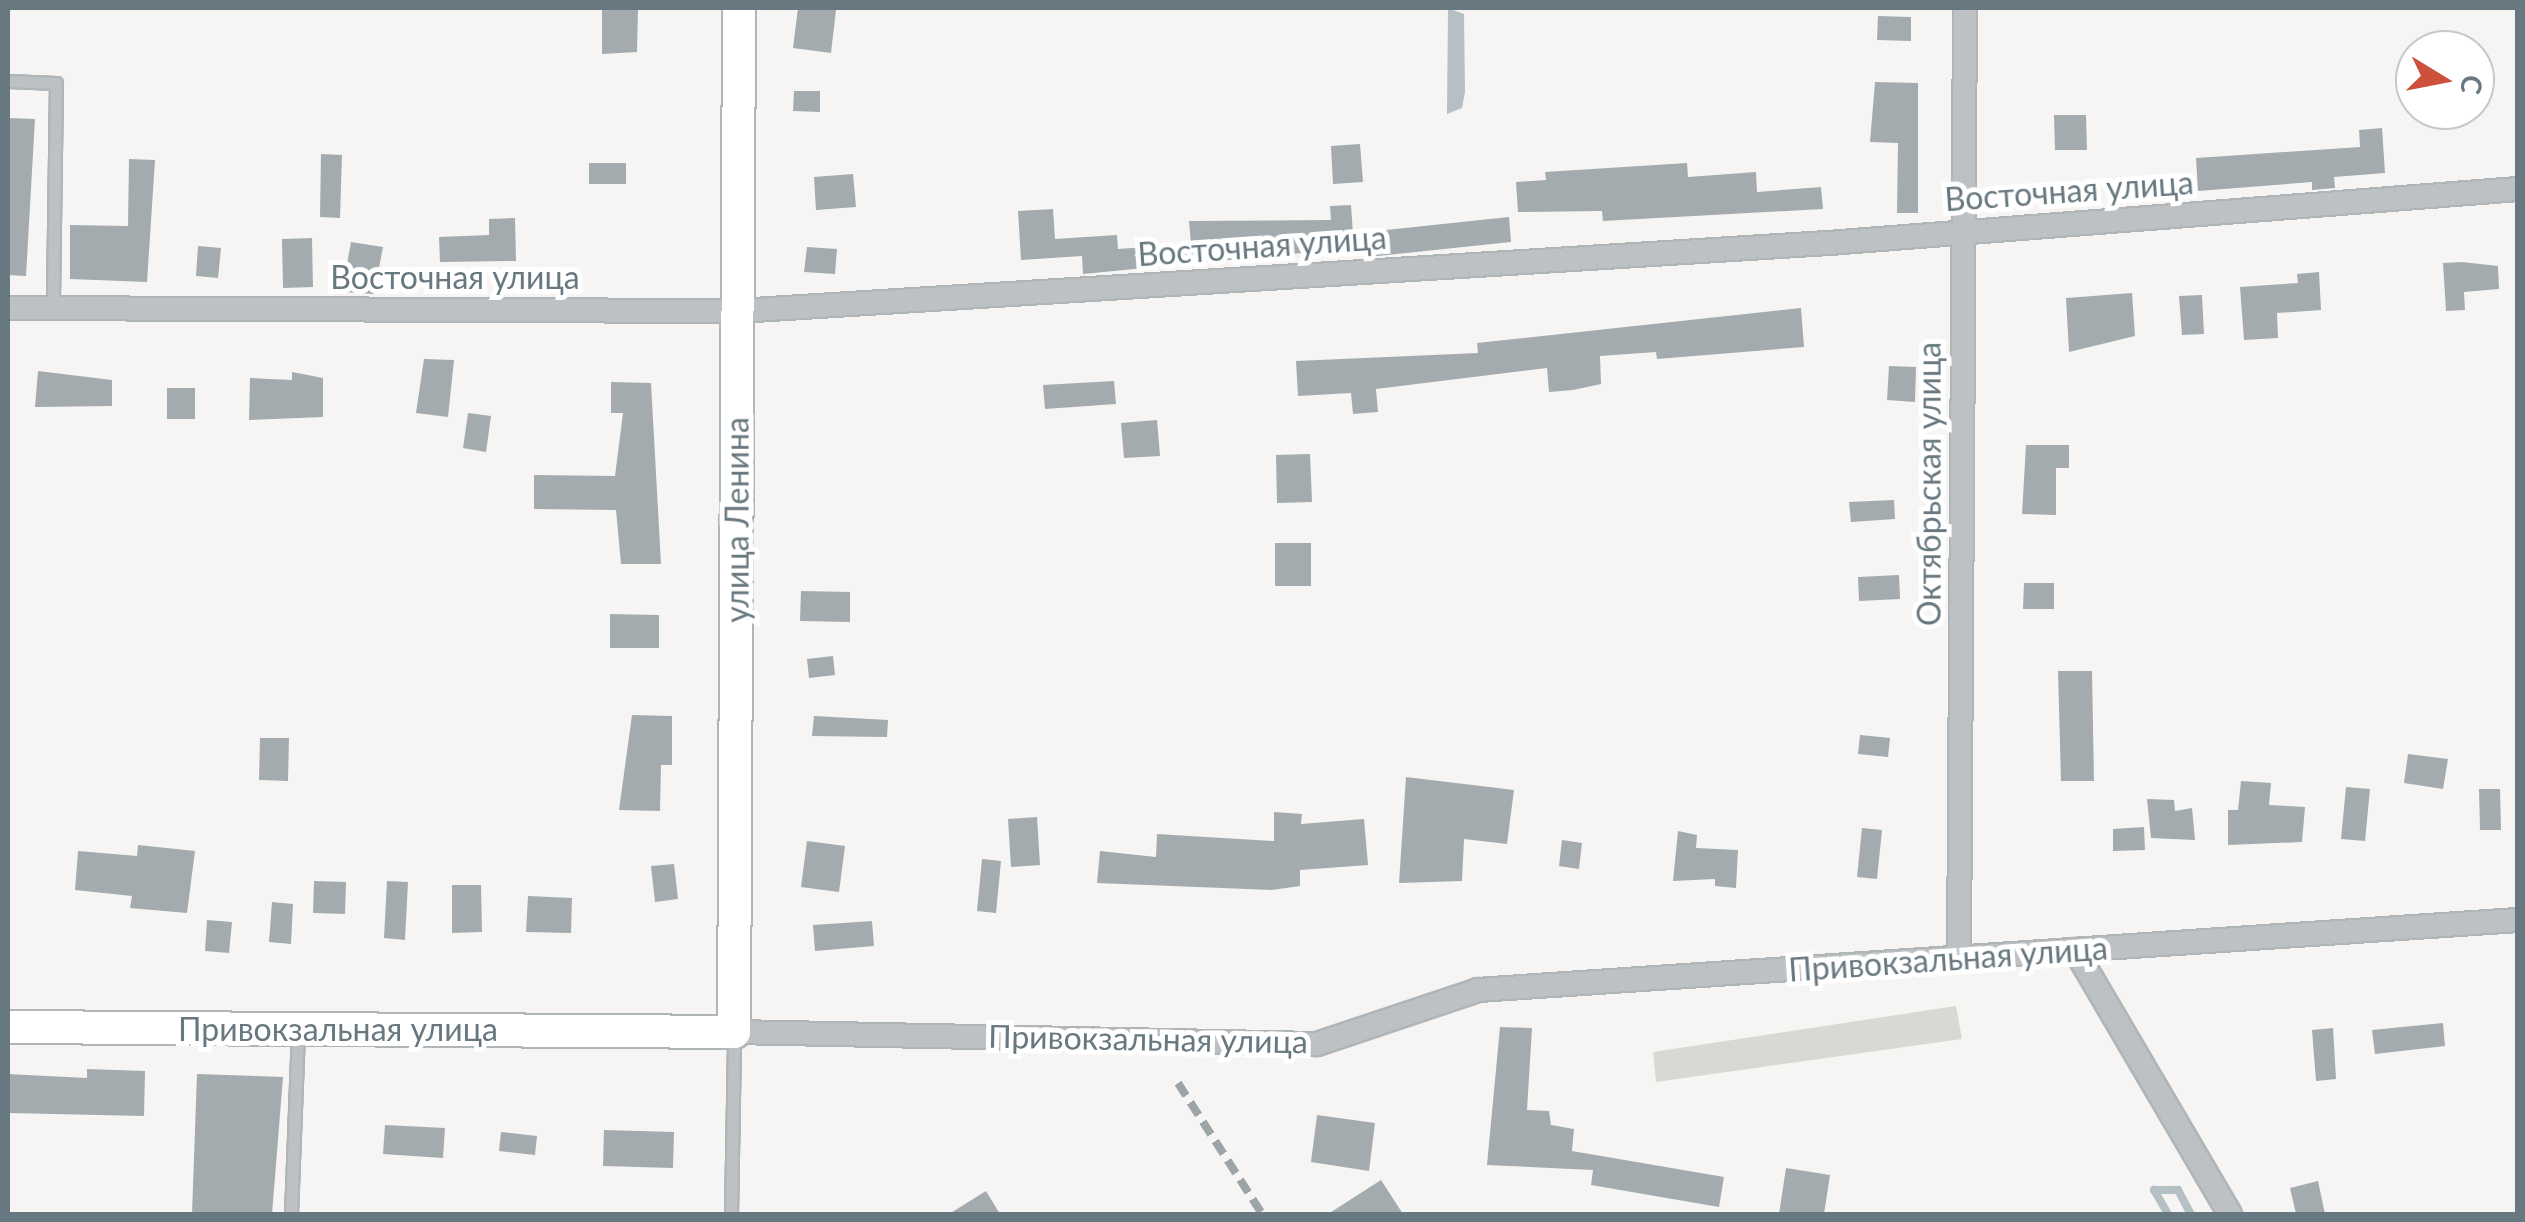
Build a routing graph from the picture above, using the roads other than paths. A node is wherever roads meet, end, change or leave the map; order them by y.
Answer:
1 (740, 8) edge
2 (1965, 8) edge
3 (8, 81) edge
4 (2518, 189) edge
5 (1963, 232) junction
6 (8, 308) edge
7 (52, 309) junction
8 (738, 310) junction
9 (2518, 920) edge
10 (2076, 950) junction
11 (1959, 960) junction
12 (8, 1027) edge
13 (298, 1029) junction
14 (734, 1032) junction
15 (291, 1214) edge
16 (732, 1214) edge
17 (2230, 1214) edge

1 - 8 street, улица Ленина
2 - 5 street, Октябрьская улица
3 - 7 lane
4 - 5 street, Восточная улица
5 - 8 street, Восточная улица
5 - 11 street, Октябрьская улица
6 - 7 street, Восточная улица
7 - 8 street, Восточная улица
8 - 14 street, улица Ленина
9 - 10 street, Привокзальная улица
10 - 11 street, Привокзальная улица
10 - 17 street
11 - 14 street, Привокзальная улица
12 - 13 street, Привокзальная улица
13 - 14 street, Привокзальная улица
13 - 15 lane
14 - 16 lane

